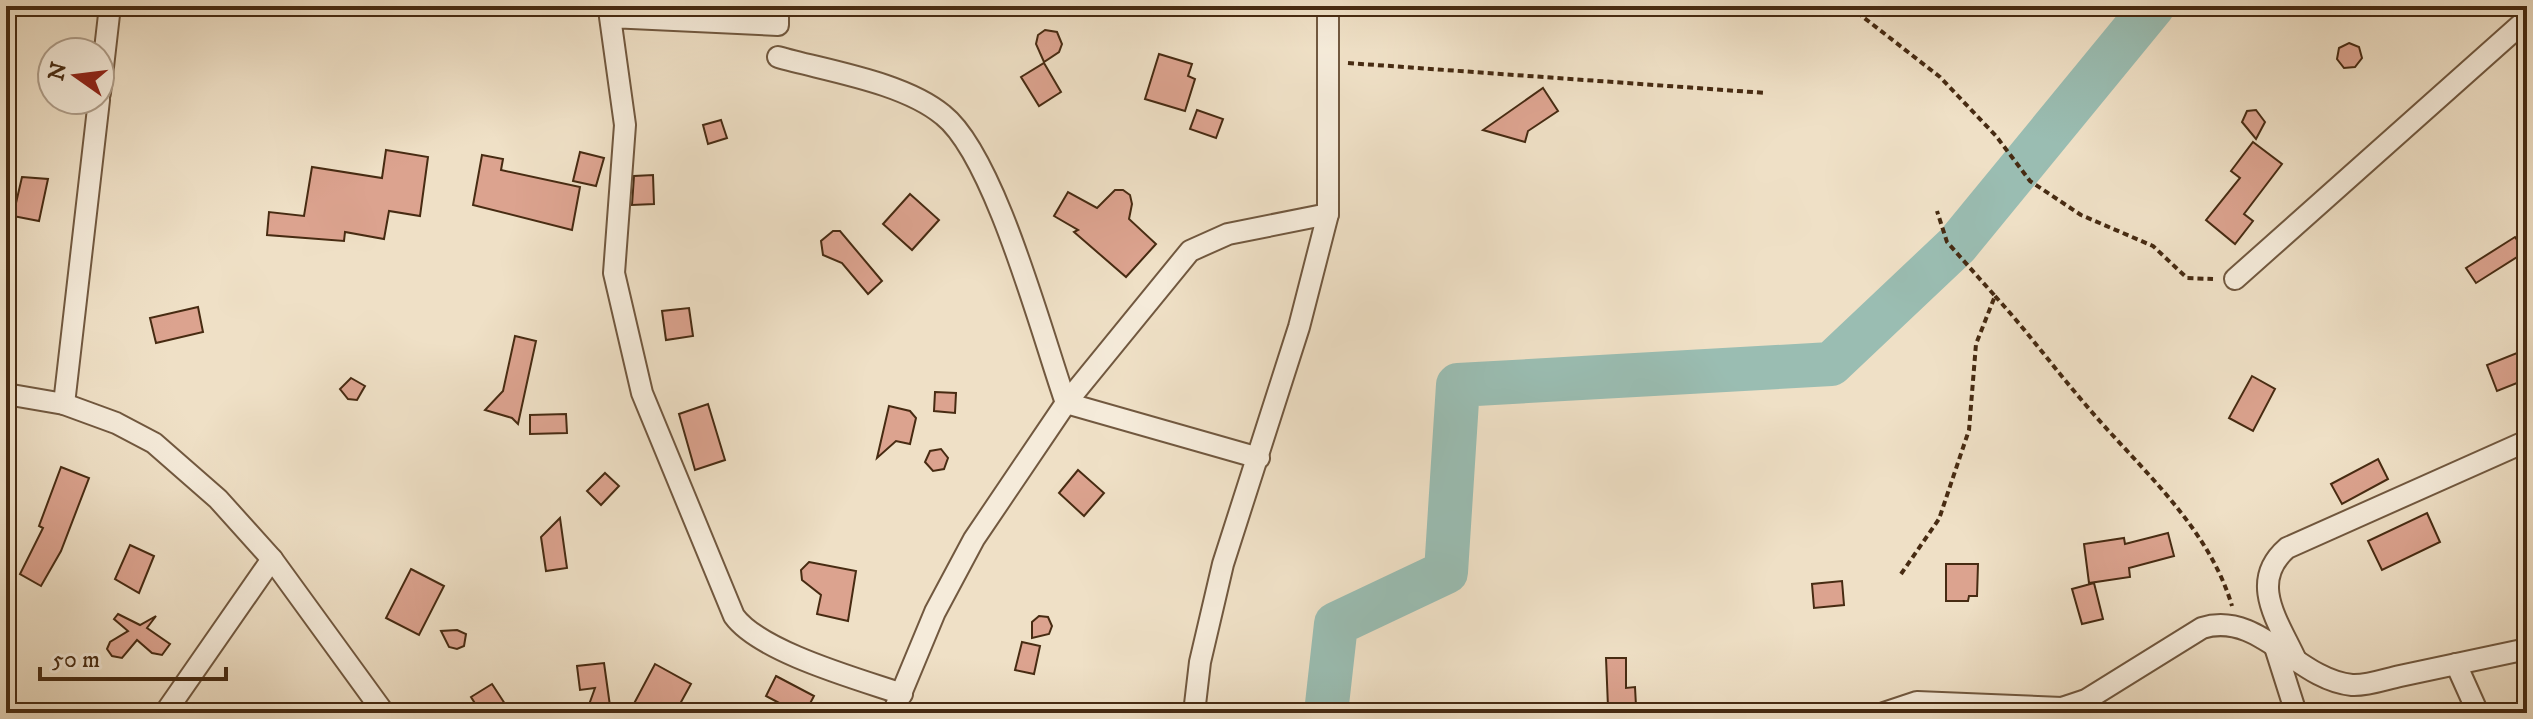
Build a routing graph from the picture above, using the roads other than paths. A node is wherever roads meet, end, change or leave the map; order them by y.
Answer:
1 (110, 6) edge
2 (778, 6) edge
3 (1328, 6) edge
4 (2527, 19) edge
5 (107, 36) edge
6 (778, 57) dead end
7 (97, 116) edge
8 (1328, 214) junction
9 (2235, 279) road end
10 (6, 394) edge
11 (1066, 403) junction
12 (64, 404) junction
13 (2527, 441) edge
14 (1259, 458) junction
15 (272, 559) junction
16 (2275, 647) junction
17 (2527, 649) edge
18 (2296, 660) junction
19 (2456, 664) junction
20 (902, 694) junction
21 (1916, 707) edge
22 (165, 713) edge
23 (384, 713) edge
24 (893, 713) edge
25 (1194, 713) edge
26 (1884, 713) edge
27 (2296, 713) edge
28 (2478, 713) edge

1 - 5 street
2 - 20 street
3 - 8 street
4 - 9 street
6 - 11 street
7 - 12 street
8 - 11 street
8 - 14 street
10 - 12 street
11 - 14 street
11 - 20 street
12 - 15 street
13 - 18 street
14 - 25 street
15 - 22 street
15 - 23 street
16 - 18 street
16 - 21 street
16 - 27 street
17 - 19 street
18 - 19 street
19 - 28 street
20 - 24 street
21 - 26 street

